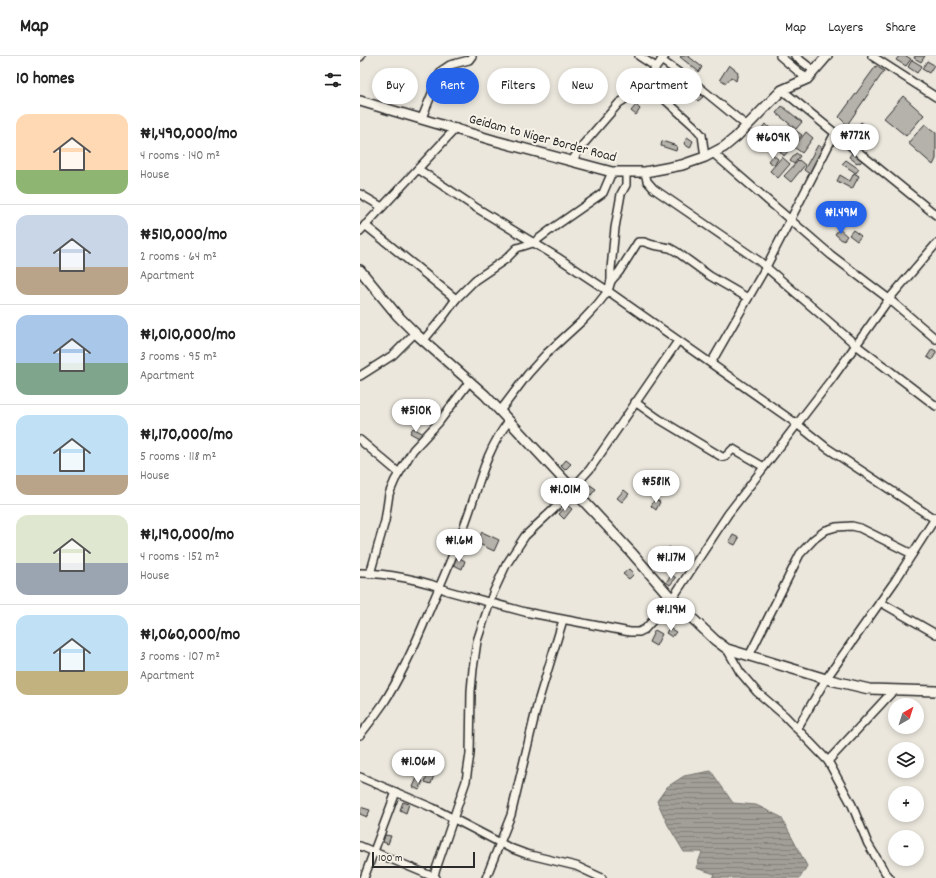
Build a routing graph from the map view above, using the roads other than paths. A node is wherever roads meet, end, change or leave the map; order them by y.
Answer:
1 (472, 56) edge
2 (639, 56) edge
3 (780, 56) edge
4 (795, 56) edge
5 (827, 56) edge
6 (872, 56) edge
7 (663, 58) edge
8 (656, 67) joint
9 (813, 70) junction
10 (807, 79) junction
11 (782, 90) junction
12 (936, 97) edge
13 (360, 101) edge
14 (618, 104) edge
15 (670, 104) edge
16 (422, 118) junction
17 (747, 126) junction
18 (456, 128) junction
19 (835, 133) junction
20 (709, 155) junction
21 (572, 161) junction
22 (418, 169) junction
23 (612, 172) junction
24 (626, 172) junction
25 (645, 172) junction
26 (360, 194) edge
27 (382, 207) junction
28 (936, 215) edge
29 (790, 220) junction
30 (365, 225) junction
31 (360, 231) edge
32 (533, 243) junction
33 (936, 244) edge
34 (766, 267) junction
35 (360, 270) edge
36 (611, 281) junction
37 (608, 291) junction
38 (748, 298) junction
39 (456, 299) junction
40 (889, 300) junction
41 (415, 333) junction
42 (936, 339) edge
43 (424, 340) junction
44 (678, 341) junction
45 (856, 345) junction
46 (711, 362) junction
47 (360, 376) edge
48 (470, 381) junction
49 (635, 402) junction
50 (936, 406) edge
51 (500, 411) junction
52 (509, 421) junction
53 (798, 424) junction
54 (360, 440) edge
55 (764, 467) junction
56 (399, 473) junction
57 (572, 489) junction
58 (935, 519) edge
59 (912, 554) junction
60 (360, 573) edge
61 (370, 574) junction
62 (440, 587) junction
63 (672, 599) junction
64 (880, 602) junction
65 (489, 603) junction
66 (563, 620) junction
67 (936, 634) edge
68 (727, 649) junction
69 (749, 656) junction
70 (826, 679) junction
71 (894, 690) junction
72 (936, 691) edge
73 (797, 730) junction
74 (360, 736) edge
75 (828, 761) junction
76 (360, 777) edge
77 (396, 792) junction
78 (454, 818) junction
79 (501, 843) junction
80 (360, 846) edge
81 (373, 852) junction
82 (364, 878) edge
83 (434, 878) edge
84 (486, 878) edge
85 (602, 878) edge
86 (890, 878) edge

1 - 16 street
2 - 8 street
3 - 10 street
4 - 9 street
5 - 9 main road
6 - 12 street
7 - 8 street
7 - 17 street
9 - 10 main road
10 - 11 main road, Geidam to Niger Border Road
11 - 17 main road, Geidam to Niger Border Road
11 - 19 street
13 - 16 main road, Geidam to Niger Border Road
14 - 21 street
15 - 20 street
16 - 18 main road, Geidam to Niger Border Road
17 - 20 main road, Geidam to Niger Border Road
18 - 21 main road, Geidam to Niger Border Road
18 - 22 street
19 - 28 street
19 - 29 street
20 - 25 main road, Geidam to Niger Border Road
20 - 29 street
21 - 23 main road, Geidam to Niger Border Road
22 - 27 street
22 - 32 street
23 - 24 main road, Geidam to Niger Border Road
23 - 32 street
24 - 25 main road, Geidam to Niger Border Road
24 - 36 street
25 - 34 street
26 - 27 street
27 - 30 street
29 - 34 street
29 - 40 street
30 - 31 street
30 - 39 street
32 - 37 street
32 - 39 street
33 - 40 street
34 - 38 street
34 - 45 street
35 - 41 main road
36 - 37 street
36 - 38 street
37 - 44 street
37 - 51 street
38 - 46 street
39 - 43 street
40 - 42 street
40 - 45 street
41 - 43 main road
41 - 47 street
43 - 48 main road
44 - 46 street
44 - 49 street
45 - 50 street
45 - 53 street
46 - 53 street
48 - 51 main road
48 - 56 street
49 - 55 street
49 - 57 street
51 - 52 main road
52 - 57 main road
52 - 62 street
53 - 55 street
53 - 58 street
54 - 56 street
55 - 63 street
56 - 61 street
57 - 63 main road
57 - 65 street
58 - 59 street
59 - 64 street
59 - 69 street
60 - 61 street
61 - 62 street
62 - 65 street
62 - 74 street
63 - 66 street
63 - 68 main road
64 - 67 street
64 - 70 street
65 - 66 street
65 - 78 street
66 - 79 street
68 - 69 main road
68 - 73 street
69 - 70 main road
70 - 71 main road
70 - 73 street
71 - 72 main road
71 - 75 street
73 - 75 street
75 - 86 street
76 - 77 street
77 - 78 street
77 - 81 street
78 - 79 street
78 - 83 street
79 - 84 street
79 - 85 street
80 - 81 street
81 - 82 street
81 - 83 street

